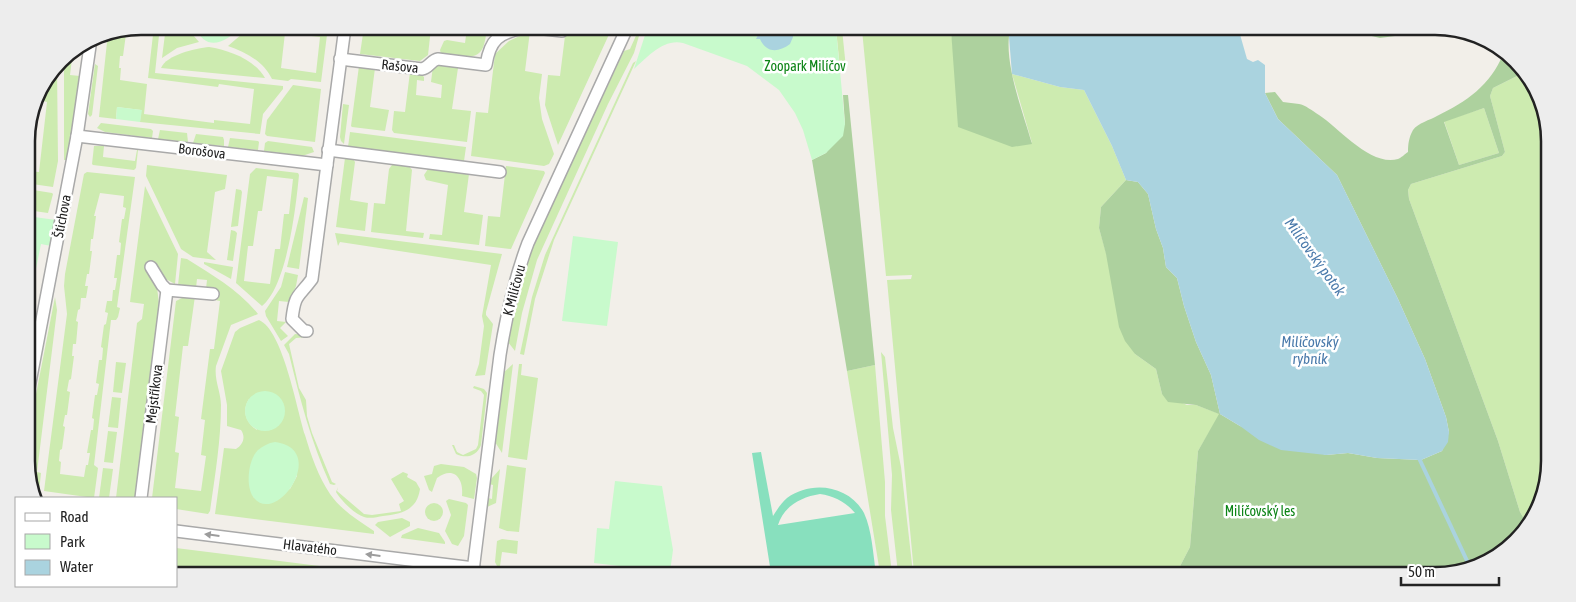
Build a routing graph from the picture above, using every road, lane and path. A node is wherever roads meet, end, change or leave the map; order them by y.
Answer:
1 (344, 35) edge
2 (503, 35) edge
3 (625, 35) edge
4 (90, 48) edge
5 (340, 59) junction
6 (77, 136) junction
7 (328, 150) junction
8 (327, 165) junction
9 (500, 172) dead end
10 (151, 267) dead end
11 (167, 290) junction
12 (213, 294) dead end
13 (307, 331) dead end
14 (35, 356) edge
15 (141, 497) edge
16 (178, 531) edge
17 (450, 567) edge
18 (473, 567) edge

1 - 5 street
2 - 5 street, Rašova
3 - 18 street, K Milíčovu
4 - 6 street, Štichova
5 - 7 street
6 - 8 street, Borošova
6 - 14 street, Štichova
7 - 8 street
7 - 9 street
8 - 13 street
10 - 11 street
11 - 12 street
11 - 15 street, Mejstříkova
17 -> 16 street, Hlavatého

